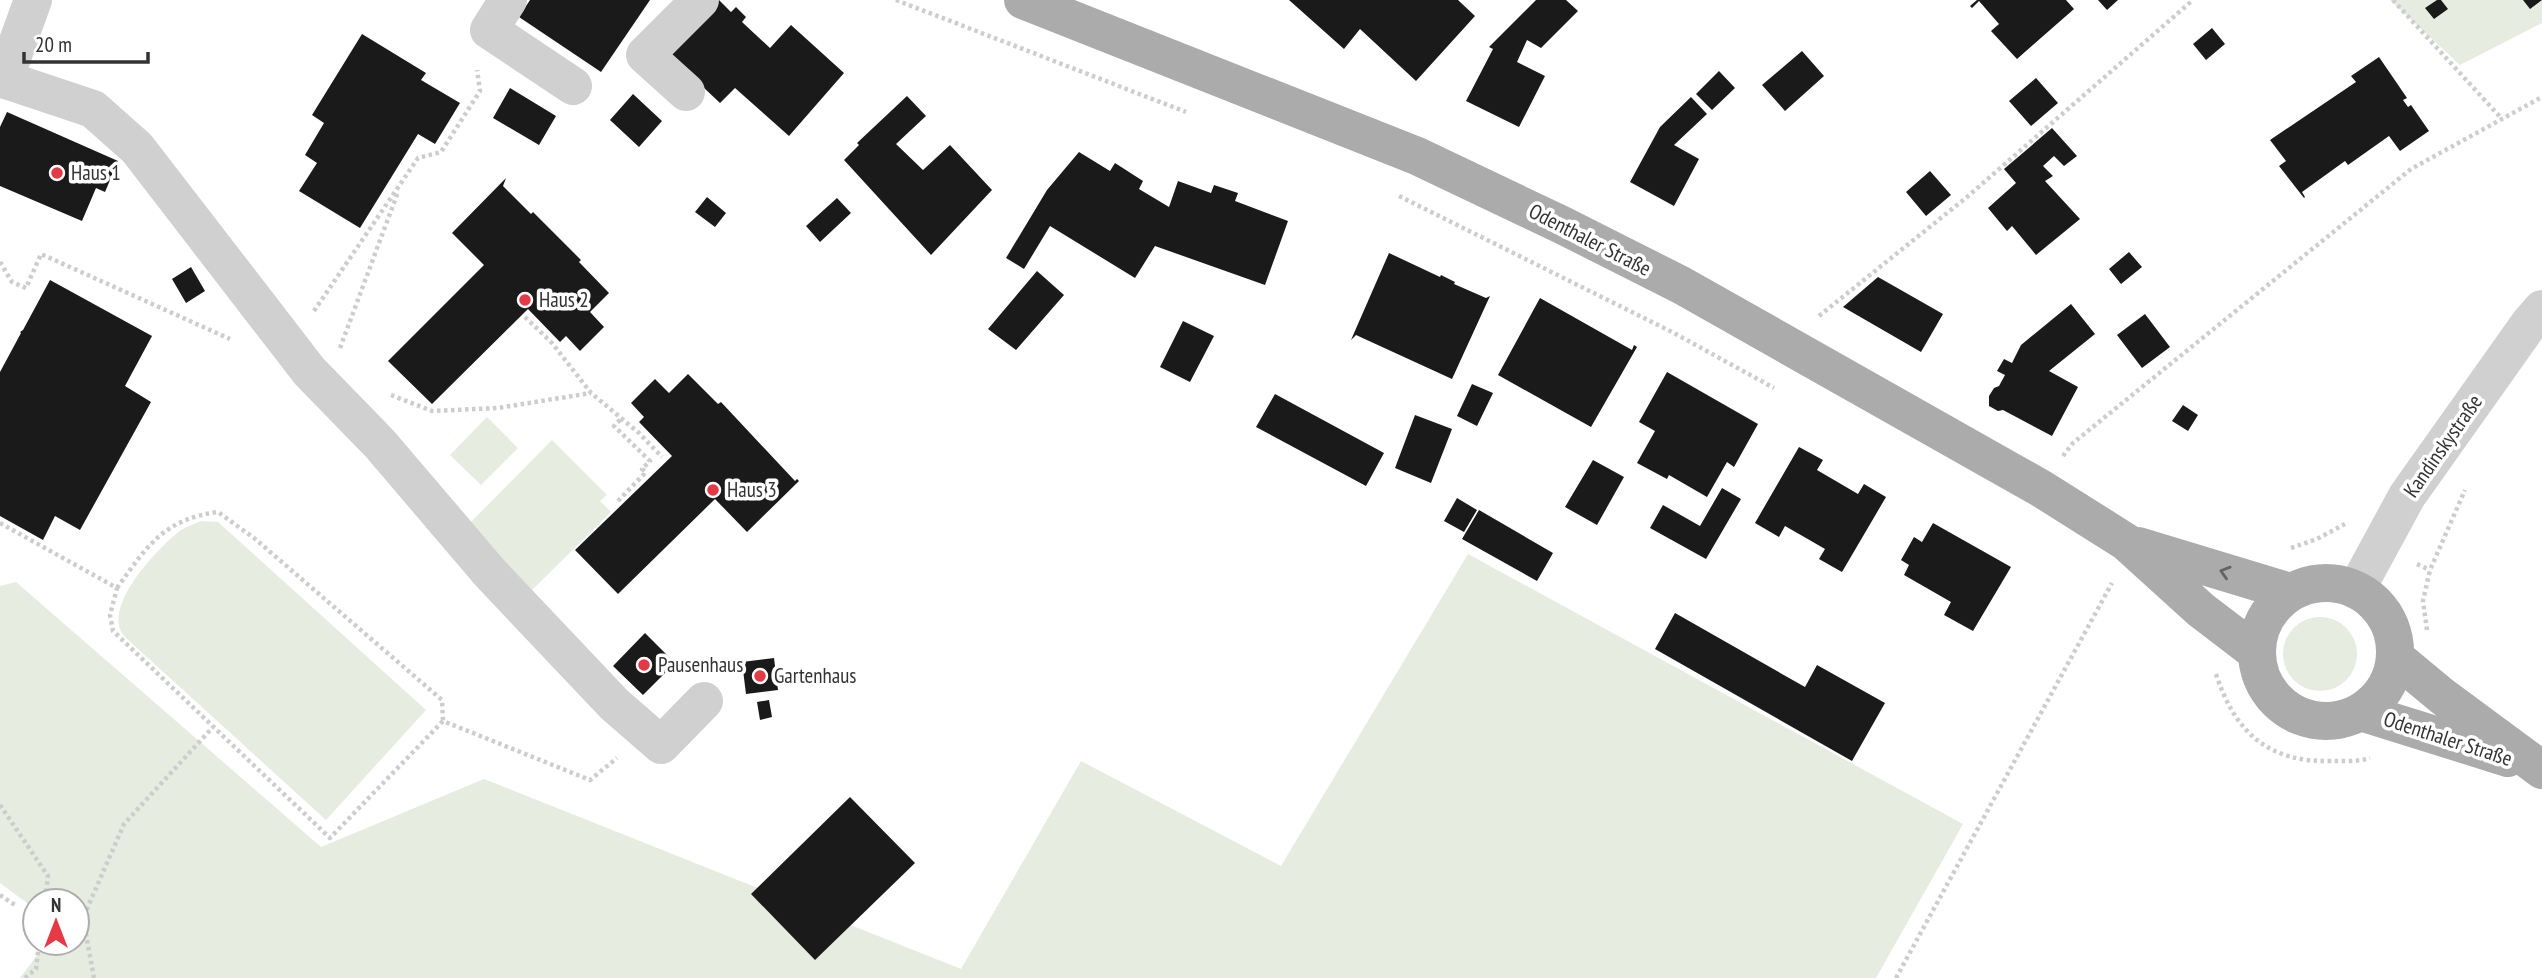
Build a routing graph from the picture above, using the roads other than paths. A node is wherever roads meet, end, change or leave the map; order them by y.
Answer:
1 (33, 0) edge
2 (508, 0) edge
3 (700, 0) edge
4 (1023, 0) edge
5 (2, 79) edge
6 (573, 86) dead end
7 (686, 92) dead end
8 (2542, 309) edge
9 (2121, 558) junction
10 (2356, 590) junction
11 (2290, 592) junction
12 (2256, 652) junction
13 (2395, 657) junction
14 (704, 701) dead end
15 (2361, 712) junction
16 (2539, 769) edge

1 - 5 street
2 - 6 street
3 - 7 street
4 - 9 main road, Odenthaler Straße
5 - 14 street
8 - 10 street, Kandinskystraße
11 -> 9 main road, Odenthaler Straße
9 - 12 main road, Odenthaler Straße
10 - 11 main road
10 - 13 main road
11 - 12 main road
12 - 15 main road
13 - 15 main road
13 - 16 main road, Odenthaler Straße
15 - 16 main road, Odenthaler Straße

